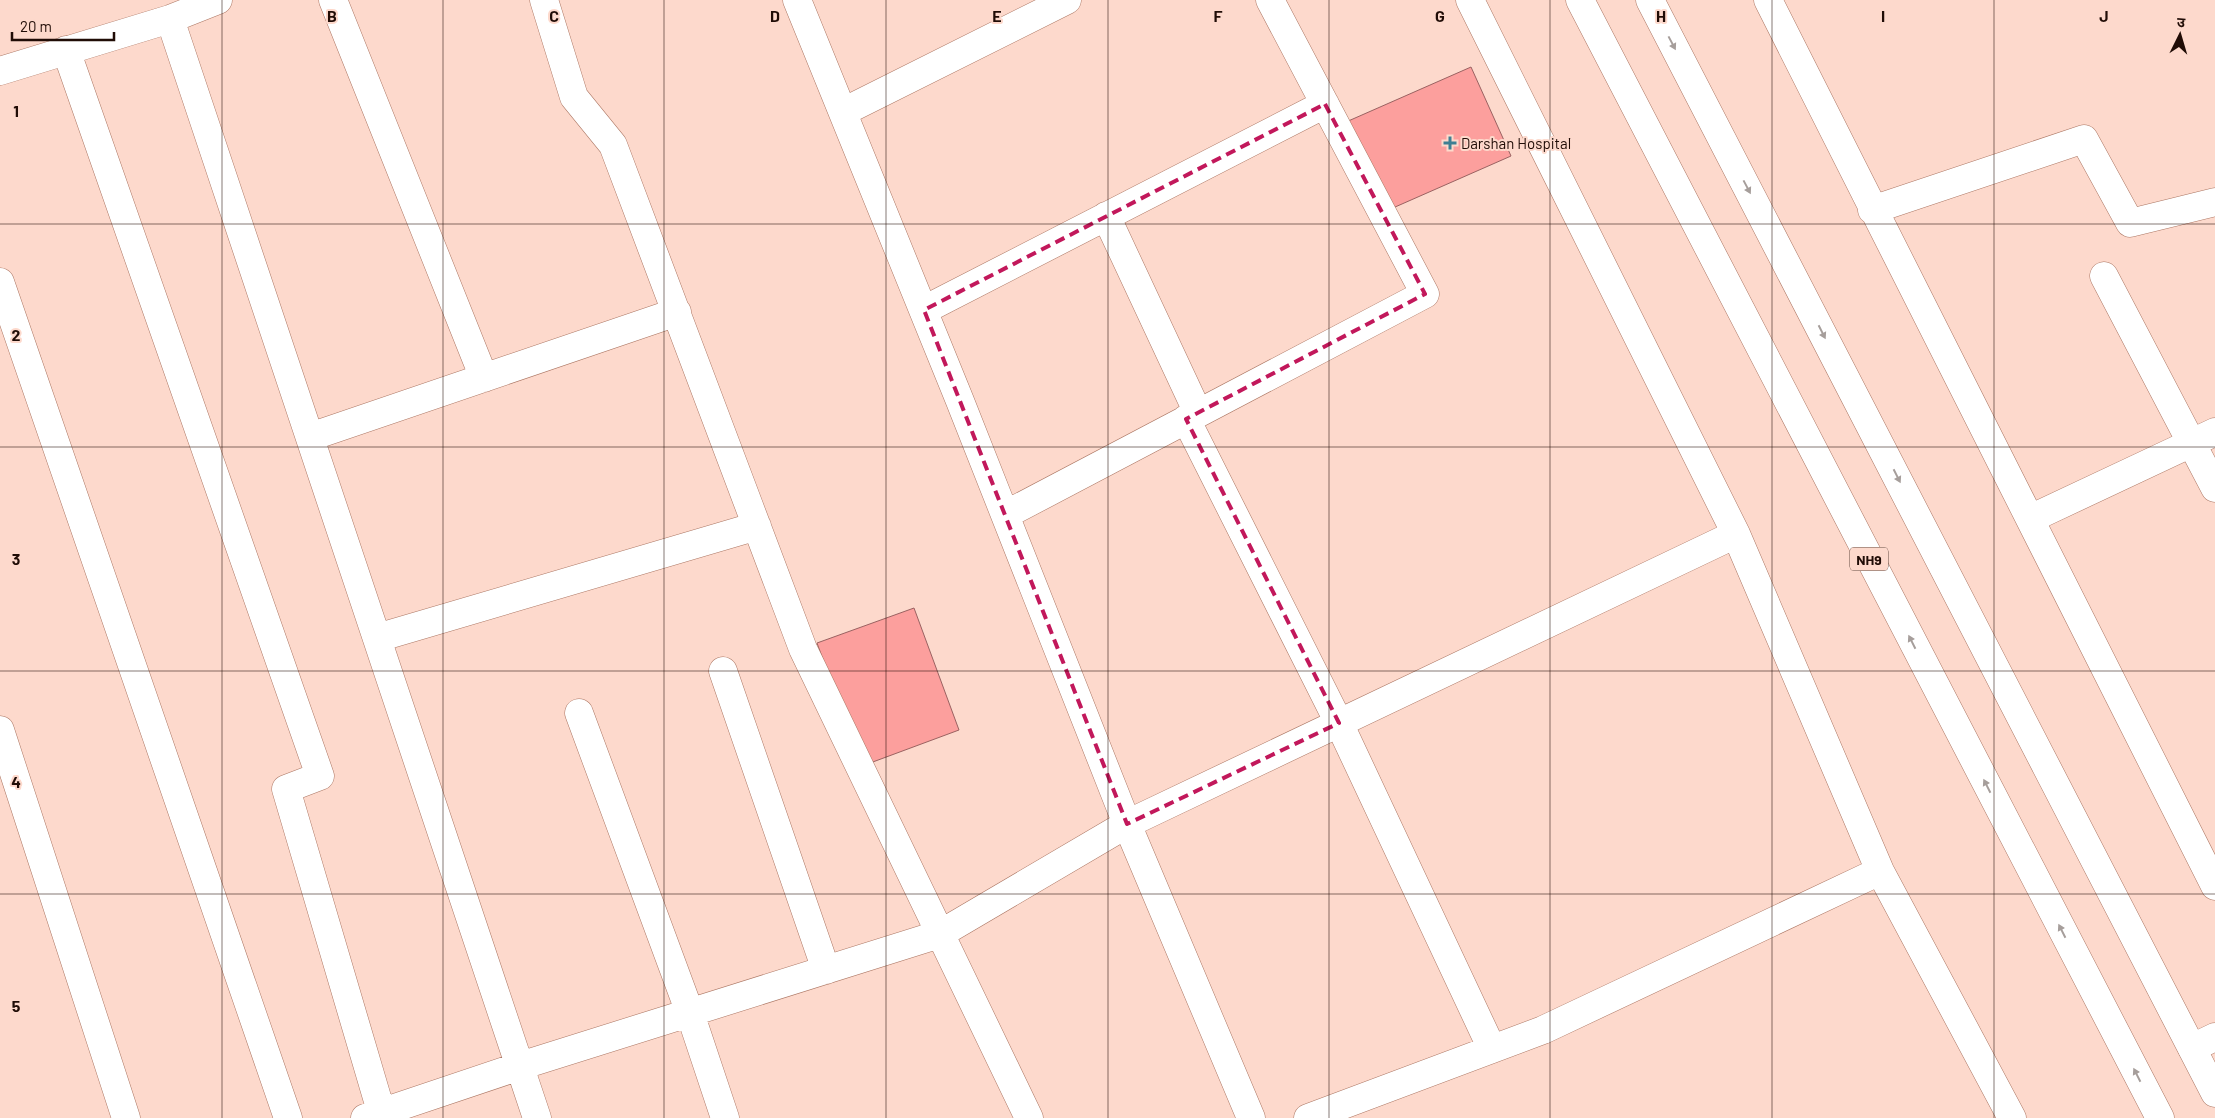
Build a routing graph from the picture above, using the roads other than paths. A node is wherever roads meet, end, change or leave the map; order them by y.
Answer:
1 (218, 0) edge
2 (333, 0) edge
3 (544, 0) edge
4 (797, 0) edge
5 (1067, 0) edge
6 (1270, 0) edge
7 (1470, 0) edge
8 (1580, 0) edge
9 (1650, 0) edge
10 (1768, 0) edge
11 (170, 19) junction
12 (66, 50) junction
13 (0, 71) edge
14 (1325, 104) junction
15 (843, 112) junction
16 (2215, 202) edge
17 (1872, 210) junction
18 (1106, 216) junction
19 (2104, 276) dead end
20 (0, 282) edge
21 (924, 310) junction
22 (678, 312) junction
23 (484, 378) junction
24 (1192, 416) junction
25 (2215, 432) edge
26 (310, 437) junction
27 (2191, 443) junction
28 (2215, 488) edge
29 (1005, 515) junction
30 (2030, 519) junction
31 (757, 526) junction
32 (1736, 534) junction
33 (377, 638) junction
34 (723, 671) dead end
35 (579, 713) dead end
36 (1339, 723) junction
37 (0, 730) edge
38 (1127, 824) junction
39 (1880, 872) junction
40 (2215, 886) edge
41 (940, 934) junction
42 (826, 970) junction
43 (690, 1013) junction
44 (2203, 1043) edge
45 (1492, 1049) junction
46 (520, 1066) junction
47 (2215, 1093) edge
48 (377, 1116) edge
49 (126, 1118) edge
50 (288, 1118) edge
51 (537, 1118) edge
52 (724, 1118) edge
53 (1030, 1118) edge
54 (1251, 1118) edge
55 (1308, 1118) edge
56 (2012, 1118) edge
57 (2160, 1118) edge

1 - 11 main road
2 - 23 main road
3 - 22 main road
4 - 15 main road
5 - 15 main road
6 - 14 main road
7 - 32 main road
57 -> 8 main road, NH9
9 -> 44 main road
10 - 17 main road
11 - 12 main road
11 - 26 main road
12 - 13 main road
12 - 48 main road
14 - 18 main road
14 - 24 main road
15 - 21 main road
16 - 17 main road
17 - 30 main road
18 - 21 main road
18 - 24 main road
19 - 27 main road
20 - 50 main road
21 - 29 main road
22 - 23 main road
22 - 31 main road
23 - 26 main road
24 - 29 main road
24 - 36 main road
25 - 27 main road
26 - 33 main road
27 - 28 main road
27 - 30 main road
29 - 38 main road
30 - 40 main road
31 - 33 main road
31 - 41 main road
32 - 36 main road
32 - 39 main road
33 - 46 main road
34 - 42 main road
35 - 43 main road
36 - 38 main road
36 - 45 main road
37 - 49 main road
38 - 41 main road
38 - 54 main road
39 - 45 main road
39 - 56 main road
41 - 42 main road
41 - 53 main road
42 - 43 main road
43 - 46 main road
43 - 52 main road
44 - 47 main road
45 - 55 main road
46 - 48 main road
46 - 51 main road

